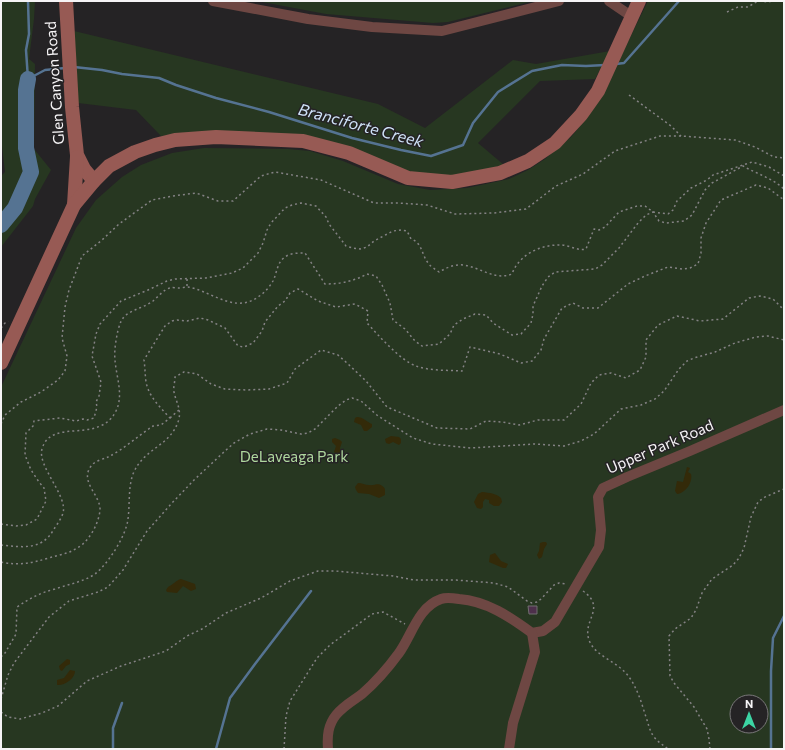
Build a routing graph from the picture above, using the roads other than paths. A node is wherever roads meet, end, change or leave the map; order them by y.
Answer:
1 (66, 1) edge
2 (213, 1) edge
3 (558, 1) edge
4 (609, 1) edge
5 (639, 1) edge
6 (632, 16) junction
7 (78, 155) junction
8 (109, 166) junction
9 (94, 181) junction
10 (74, 205) junction
11 (1, 363) edge
12 (784, 410) edge
13 (532, 633) junction
14 (328, 749) edge
15 (509, 749) edge

1 - 7 street, Glen Canyon Road
2 - 3 street
4 - 6 street
5 - 6 street
6 - 8 street
7 - 8 street
7 - 9 street, Glen Canyon Road
7 - 10 street
8 - 9 street
9 - 10 street
10 - 11 street
12 - 13 street, Upper Park Road
13 - 14 street
13 - 15 street

